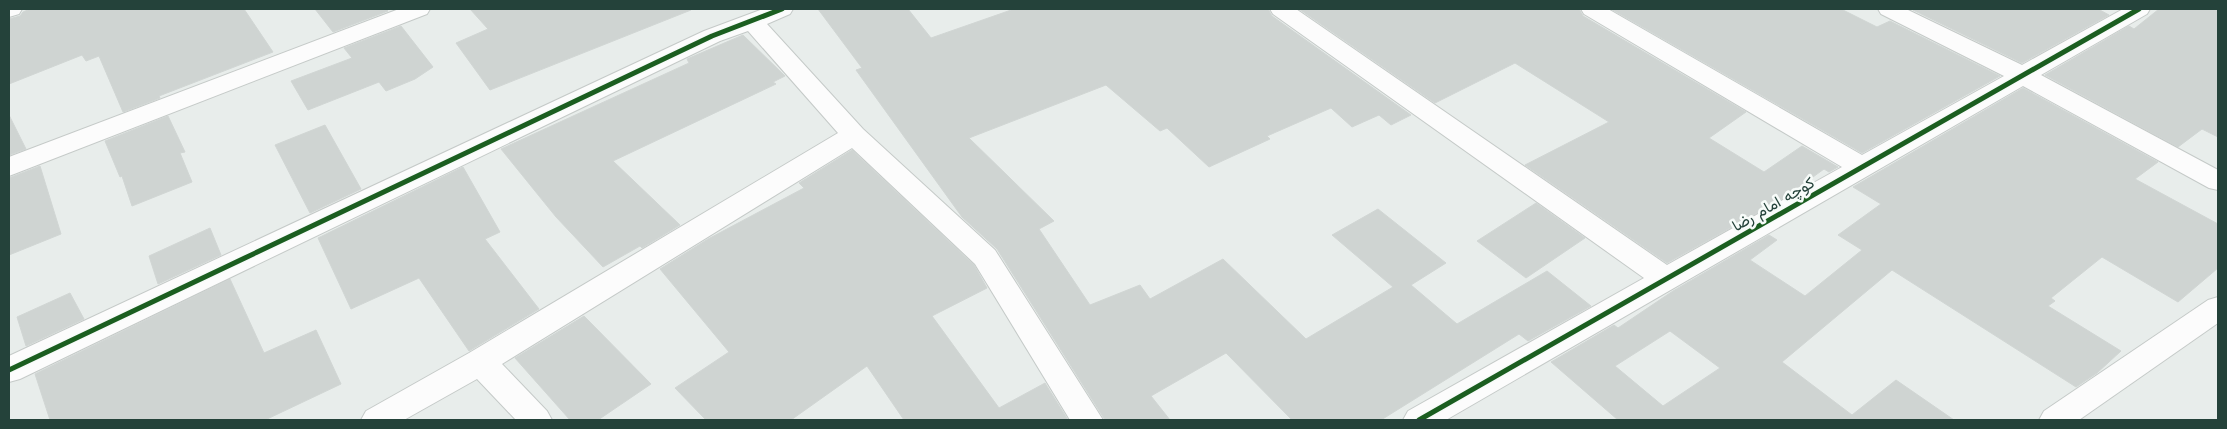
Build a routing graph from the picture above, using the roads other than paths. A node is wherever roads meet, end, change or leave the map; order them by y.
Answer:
1 (419, 9) edge
2 (782, 9) edge
3 (1281, 9) edge
4 (1592, 9) edge
5 (1889, 9) edge
6 (2139, 9) edge
7 (752, 22) junction
8 (2022, 75) junction
9 (854, 135) junction
10 (9, 167) edge
11 (1862, 167) junction
12 (2218, 180) edge
13 (1667, 279) junction
14 (2218, 308) edge
15 (480, 362) junction
16 (9, 370) edge
17 (377, 420) edge
18 (536, 420) edge
19 (1087, 420) edge
20 (1419, 420) edge
21 (2055, 420) edge

1 - 10 street
2 - 7 street
3 - 13 street
4 - 11 street
5 - 8 street
6 - 8 street, کوچه امام رضا
7 - 9 street
7 - 16 street
8 - 11 street, کوچه امام رضا
8 - 12 street
9 - 15 street
9 - 19 street
11 - 13 street, کوچه امام رضا
13 - 20 street, کوچه امام رضا
14 - 21 street
15 - 17 street
15 - 18 street

